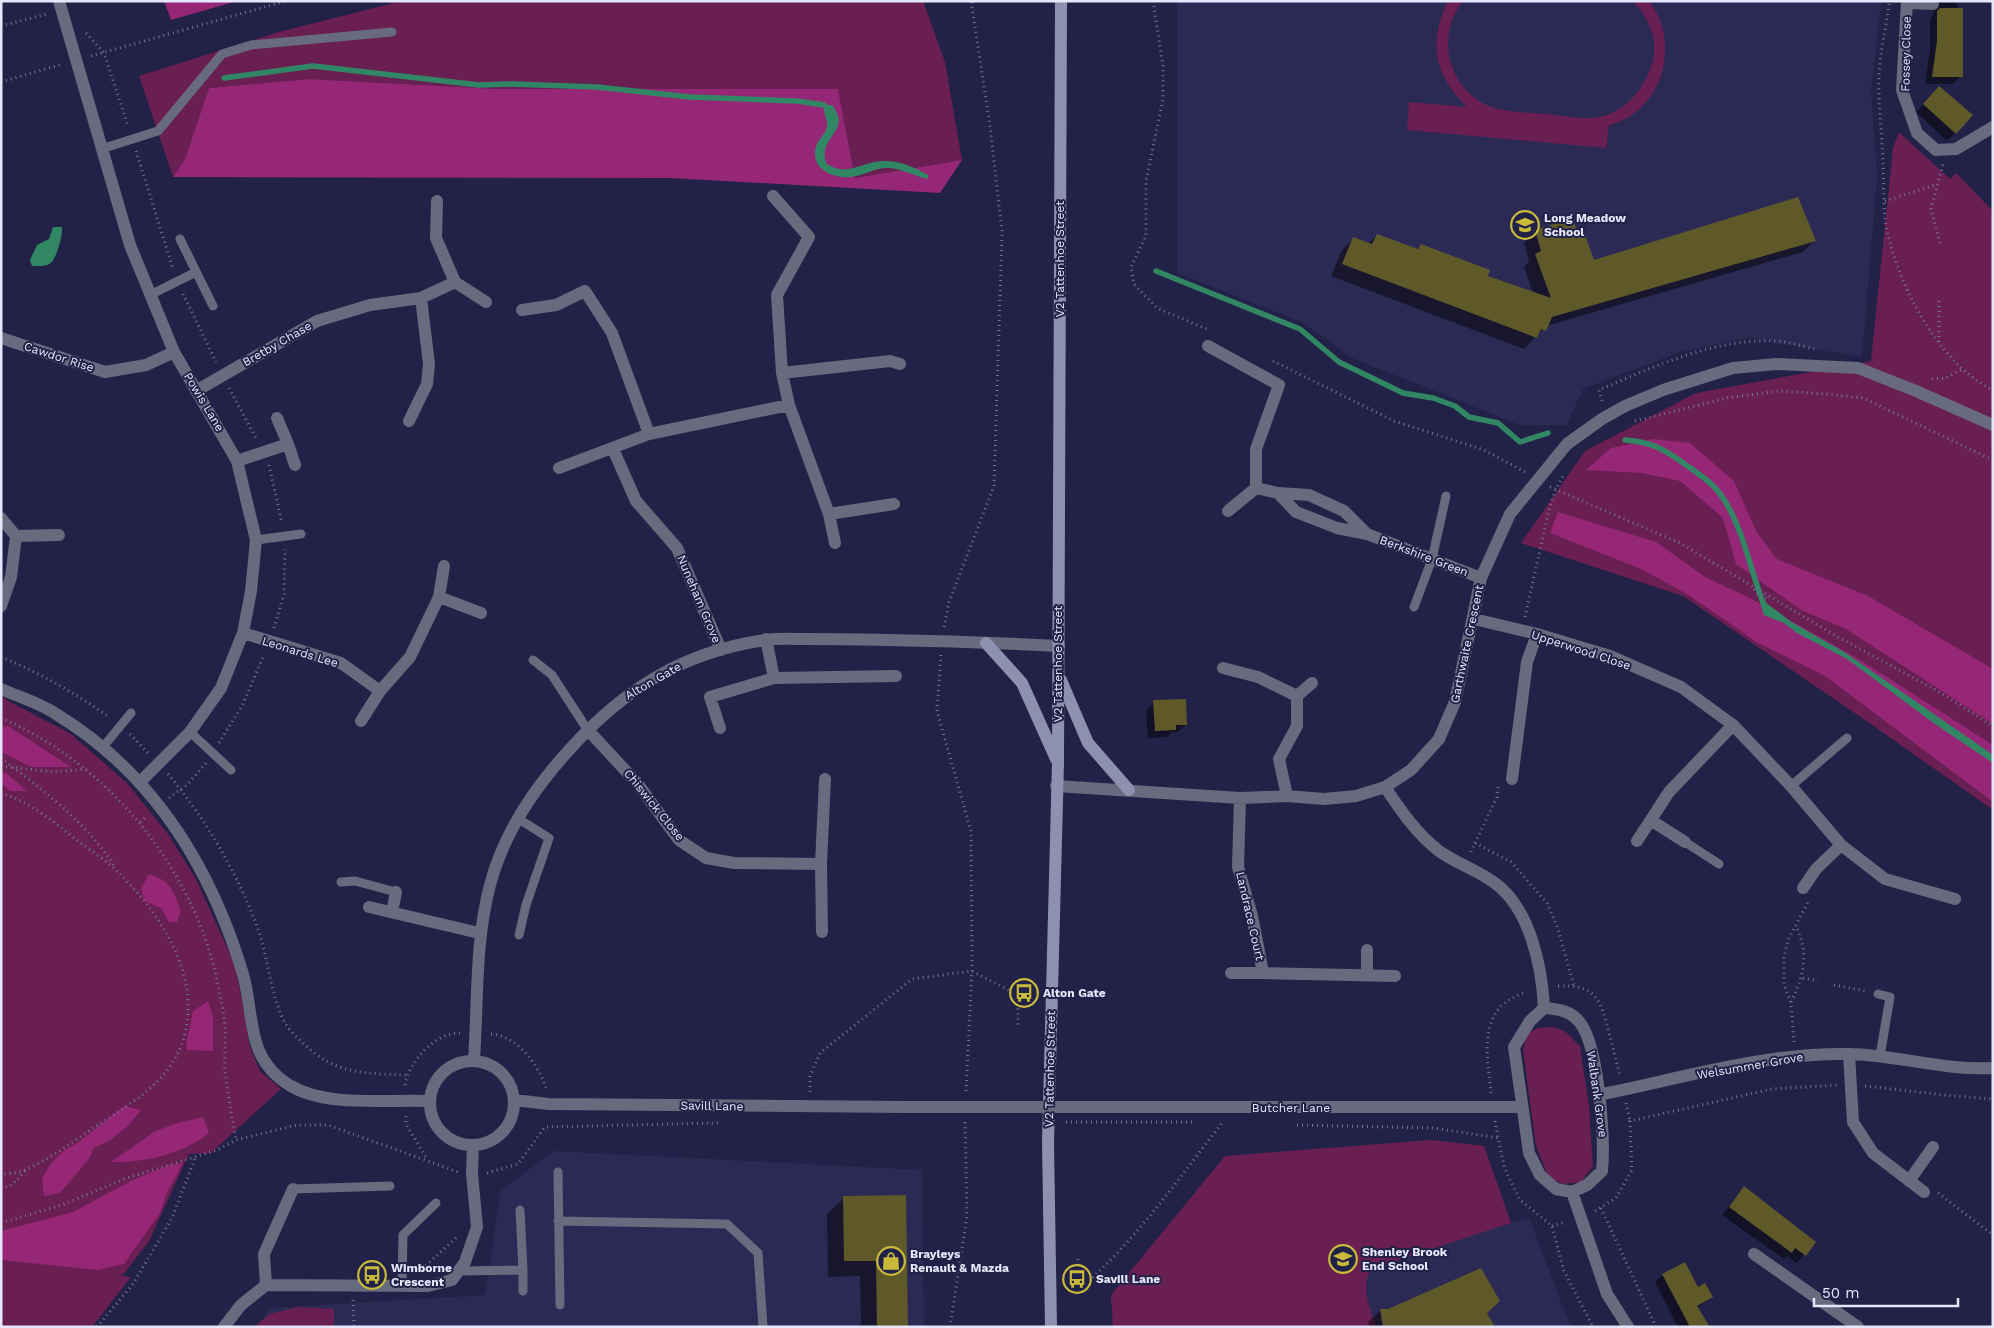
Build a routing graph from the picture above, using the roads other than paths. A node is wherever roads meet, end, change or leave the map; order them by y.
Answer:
1 (1061, 2) edge
2 (1907, 2) edge
3 (1932, 4) dead end
4 (60, 6) edge
5 (392, 32) dead end
6 (1993, 127) edge
7 (101, 148) junction
8 (773, 196) dead end
9 (437, 201) dead end
10 (180, 239) dead end
11 (196, 272) junction
12 (454, 282) junction
13 (150, 296) junction
14 (420, 298) junction
15 (486, 302) dead end
16 (213, 306) dead end
17 (522, 310) dead end
18 (1, 338) edge
19 (1208, 346) dead end
20 (174, 352) junction
21 (900, 364) dead end
22 (782, 373) junction
23 (196, 390) junction
24 (788, 405) junction
25 (277, 418) dead end
26 (409, 421) dead end
27 (1993, 425) edge
28 (649, 434) junction
29 (288, 444) junction
30 (613, 449) junction
31 (238, 462) junction
32 (295, 465) dead end
33 (559, 468) dead end
34 (1256, 488) junction
35 (1278, 493) junction
36 (1446, 496) dead end
37 (894, 504) dead end
38 (1228, 511) dead end
39 (830, 514) junction
40 (1, 518) edge
41 (301, 534) dead end
42 (1367, 534) junction
43 (59, 535) dead end
44 (16, 536) junction
45 (256, 540) junction
46 (835, 542) dead end
47 (1432, 559) junction
48 (444, 566) dead end
49 (1481, 578) junction
50 (439, 597) junction
51 (1, 606) edge
52 (1414, 607) dead end
53 (481, 613) dead end
54 (1474, 619) junction
55 (243, 633) junction
56 (1537, 634) junction
57 (766, 639) junction
58 (986, 643) junction
59 (1058, 646) junction
60 (721, 650) junction
61 (533, 660) dead end
62 (1223, 668) dead end
63 (896, 676) dead end
64 (1059, 676) junction
65 (774, 678) junction
66 (1312, 683) dead end
67 (1, 689) edge
68 (380, 691) junction
69 (1297, 696) junction
70 (131, 713) dead end
71 (361, 721) dead end
72 (1733, 725) junction
73 (720, 728) dead end
74 (588, 729) junction
75 (190, 732) junction
76 (1846, 738) dead end
77 (103, 747) junction
78 (1058, 763) junction
79 (230, 770) dead end
80 (1506, 777) road end
81 (825, 779) dead end
82 (140, 782) junction
83 (1056, 786) junction
84 (1791, 786) junction
85 (1385, 787) junction
86 (1129, 790) junction
87 (1287, 796) junction
88 (1240, 798) junction
89 (517, 818) junction
90 (1652, 821) junction
91 (1637, 841) dead end
92 (1685, 842) joint
93 (1841, 845) junction
94 (821, 864) junction
95 (1719, 864) dead end
96 (341, 882) dead end
97 (1803, 888) road end
98 (396, 892) joint
99 (1955, 899) dead end
100 (369, 907) dead end
101 (392, 912) junction
102 (822, 932) dead end
103 (479, 933) junction
104 (519, 935) dead end
105 (1367, 950) dead end
106 (1231, 973) dead end
107 (1262, 973) junction
108 (1367, 975) junction
109 (1395, 976) dead end
110 (1878, 994) road end
111 (1544, 1008) junction
112 (1849, 1054) junction
113 (1880, 1056) junction
114 (474, 1060) junction
115 (1993, 1068) edge
116 (1598, 1095) junction
117 (514, 1100) junction
118 (430, 1101) junction
119 (1061, 1107) joint
120 (1522, 1107) junction
121 (473, 1145) junction
122 (1933, 1147) dead end
123 (558, 1172) dead end
124 (1909, 1181) junction
125 (390, 1186) dead end
126 (292, 1190) joint
127 (1572, 1192) junction
128 (1924, 1192) road end
129 (436, 1203) dead end
130 (520, 1210) dead end
131 (558, 1220) junction
132 (1754, 1254) dead end
133 (523, 1270) junction
134 (458, 1272) junction
135 (266, 1285) junction
136 (402, 1285) junction
137 (523, 1291) dead end
138 (560, 1305) dead end
139 (224, 1327) edge
140 (763, 1327) edge
141 (1051, 1327) edge
142 (1628, 1327) edge
143 (1858, 1327) edge

1 - 59 street, V2 Tattenhoe Street
2 - 3 street, Fossey Close
2 - 6 street, Fossey Close
4 - 7 street, Powis Lane
5 - 7 lane
7 - 13 street, Powis Lane
8 - 22 street
9 - 12 street
10 - 11 lane
11 - 13 lane
11 - 16 lane
12 - 14 street, Bretby Chase
12 - 15 street
13 - 20 street, Powis Lane
14 - 23 street, Bretby Chase
14 - 26 street
17 - 28 street
18 - 20 street, Cawdor Rise
19 - 34 street
20 - 23 street, Powis Lane
21 - 22 street
22 - 24 street
23 - 31 street, Powis Lane
24 - 28 street
24 - 39 street
25 - 29 street
27 - 49 street, Garthwaite Crescent
28 - 30 street
29 - 31 street
29 - 32 street
30 - 33 street
30 - 60 street, Nuneham Grove
31 - 45 street, Powis Lane
34 - 35 street, Berkshire Green
34 - 38 street
35 - 42 street, Berkshire Green
35 - 42 street, Berkshire Green
36 - 47 lane
37 - 39 street
39 - 46 street
40 - 44 street
41 - 45 lane
42 - 47 street, Berkshire Green
43 - 44 street
44 - 51 street
45 - 55 street, Powis Lane
47 - 49 street, Berkshire Green
47 - 52 lane
48 - 50 street
49 - 54 street, Garthwaite Crescent
50 - 53 street
50 - 68 street
54 - 56 street, Upperwood Close
54 - 85 street, Garthwaite Crescent
55 - 68 street, Leonards Lee
55 - 75 street, Powis Lane
56 - 72 street, Upperwood Close
56 - 80 street
57 - 58 street, Alton Gate
57 - 60 street, Alton Gate
57 - 65 street
58 - 59 street, Alton Gate
58 - 78 street
59 - 64 street, V2 Tattenhoe Street
60 - 74 street, Alton Gate
61 - 74 lane
62 - 69 street
63 - 65 street
64 - 78 street, V2 Tattenhoe Street
64 - 86 street
65 - 73 street
66 - 69 street
67 - 77 street
68 - 71 street
69 - 87 street
70 - 77 lane
72 - 84 street, Upperwood Close
72 - 90 street
74 - 89 street, Alton Gate
74 - 94 street, Chiswick Close
75 - 79 lane
75 - 82 street, Powis Lane
76 - 84 lane
77 - 82 street
78 - 83 street, V2 Tattenhoe Street
81 - 94 street
82 - 118 street
83 - 86 street, Garthwaite Crescent
83 - 141 street, V2 Tattenhoe Street
84 - 93 street, Upperwood Close
85 - 87 street, Garthwaite Crescent
85 - 111 street
86 - 88 street, Garthwaite Crescent
87 - 88 street, Garthwaite Crescent
88 - 107 street, Landrace Court
89 - 103 street, Alton Gate
89 - 104 lane
90 - 91 street
90 - 92 street
92 - 95 lane
93 - 97 street
93 - 99 street, Upperwood Close
94 - 102 street
96 - 98 lane
98 - 101 street
100 - 101 street
101 - 103 street
103 - 114 street, Alton Gate
105 - 108 street
106 - 107 street, Landrace Court
107 - 108 street, Landrace Court
108 - 109 street, Landrace Court
110 - 113 lane
111 - 116 street, Walbank Grove
111 - 120 street
112 - 113 street, Welsummer Grove
112 - 116 street, Welsummer Grove
112 - 124 street
113 - 115 street, Welsummer Grove
114 - 117 street
114 - 118 street
116 - 127 street, Walbank Grove
117 - 119 street, Savill Lane, bridge
117 - 121 street
118 - 121 street
119 - 120 street, Butcher Lane
120 - 127 street
121 - 134 street
122 - 124 street
123 - 131 lane
124 - 128 street
125 - 126 lane
126 - 135 street
127 - 142 street
129 - 136 lane
130 - 133 lane
131 - 138 lane
131 - 140 lane
132 - 143 street
133 - 134 lane
133 - 137 lane
134 - 136 street
135 - 136 street
135 - 139 street

